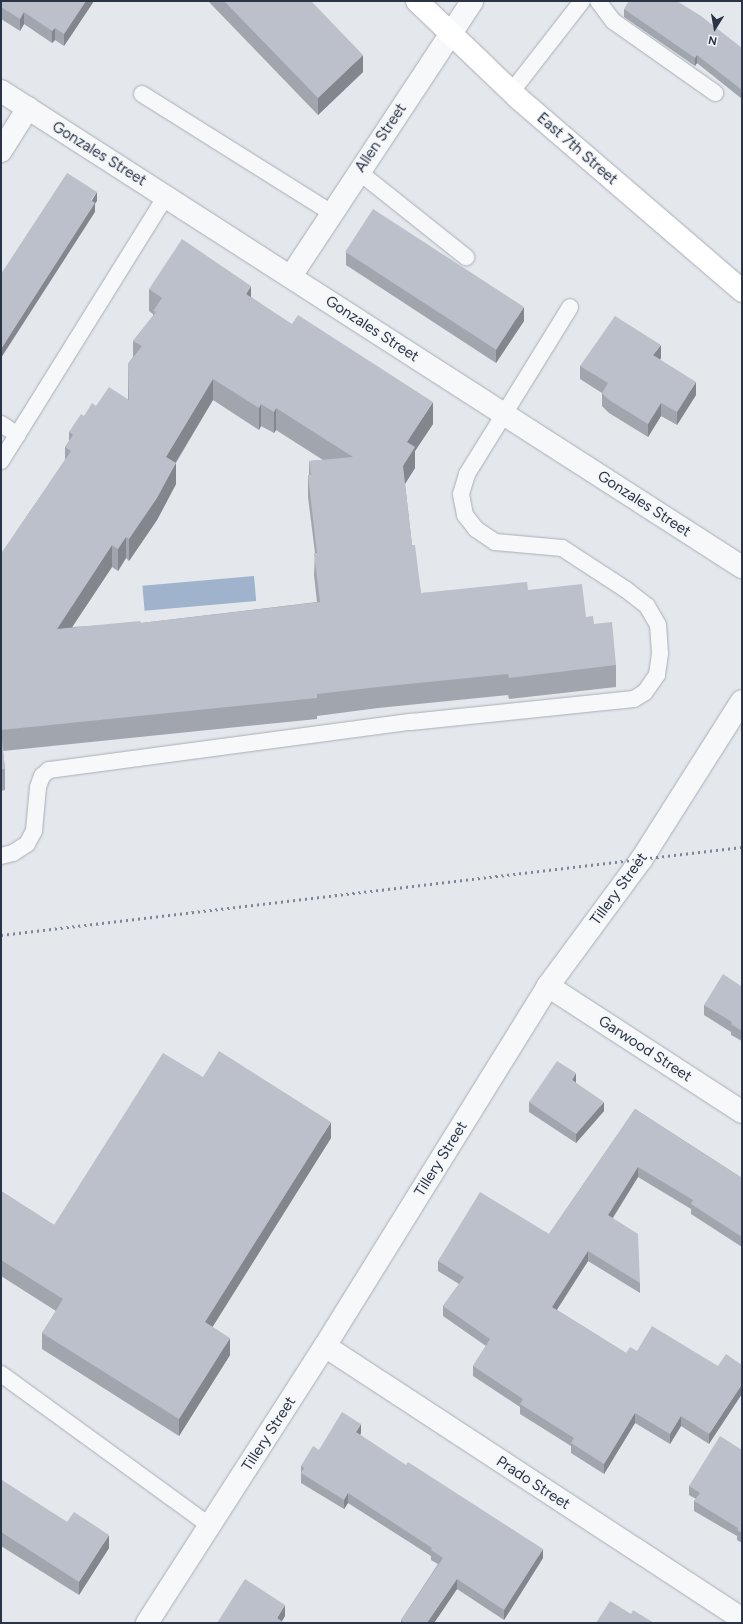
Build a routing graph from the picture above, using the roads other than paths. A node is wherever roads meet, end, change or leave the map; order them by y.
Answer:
1 (417, 1) edge
2 (472, 1) edge
3 (582, 1) edge
4 (598, 1) edge
5 (451, 34) junction
6 (1, 91) edge
7 (512, 91) junction
8 (715, 93) dead end
9 (142, 94) dead end
10 (28, 108) junction
11 (1, 150) edge
12 (359, 172) junction
13 (166, 196) junction
14 (332, 213) junction
15 (466, 257) dead end
16 (291, 276) junction
17 (742, 291) edge
18 (570, 307) dead end
19 (504, 414) junction
20 (1, 424) edge
21 (18, 435) junction
22 (1, 461) edge
23 (742, 567) edge
24 (742, 701) edge
25 (1, 856) edge
26 (548, 986) junction
27 (742, 1112) edge
28 (325, 1346) junction
29 (1, 1374) edge
30 (210, 1526) junction
31 (742, 1619) edge
32 (147, 1623) edge

1 - 5 main road, East 7th Street
2 - 5 street, Allen Street
3 - 7 lane
4 - 8 lane
5 - 7 main road, East 7th Street
5 - 12 street, Allen Street
6 - 10 street, Gonzales Street
7 - 17 main road, East 7th Street
9 - 14 lane
10 - 11 street
10 - 13 street, Gonzales Street
12 - 14 street, Allen Street
12 - 15 lane
13 - 16 street, Gonzales Street
13 - 21 lane
14 - 16 street, Allen Street
16 - 19 street, Gonzales Street
18 - 19 lane
19 - 23 street, Gonzales Street
19 - 25 lane
20 - 21 lane
21 - 22 lane
24 - 26 street, Tillery Street
26 - 27 street, Garwood Street
26 - 28 street, Tillery Street
28 - 30 street, Tillery Street
28 - 31 street, Prado Street
29 - 30 lane
30 - 32 street, Tillery Street

